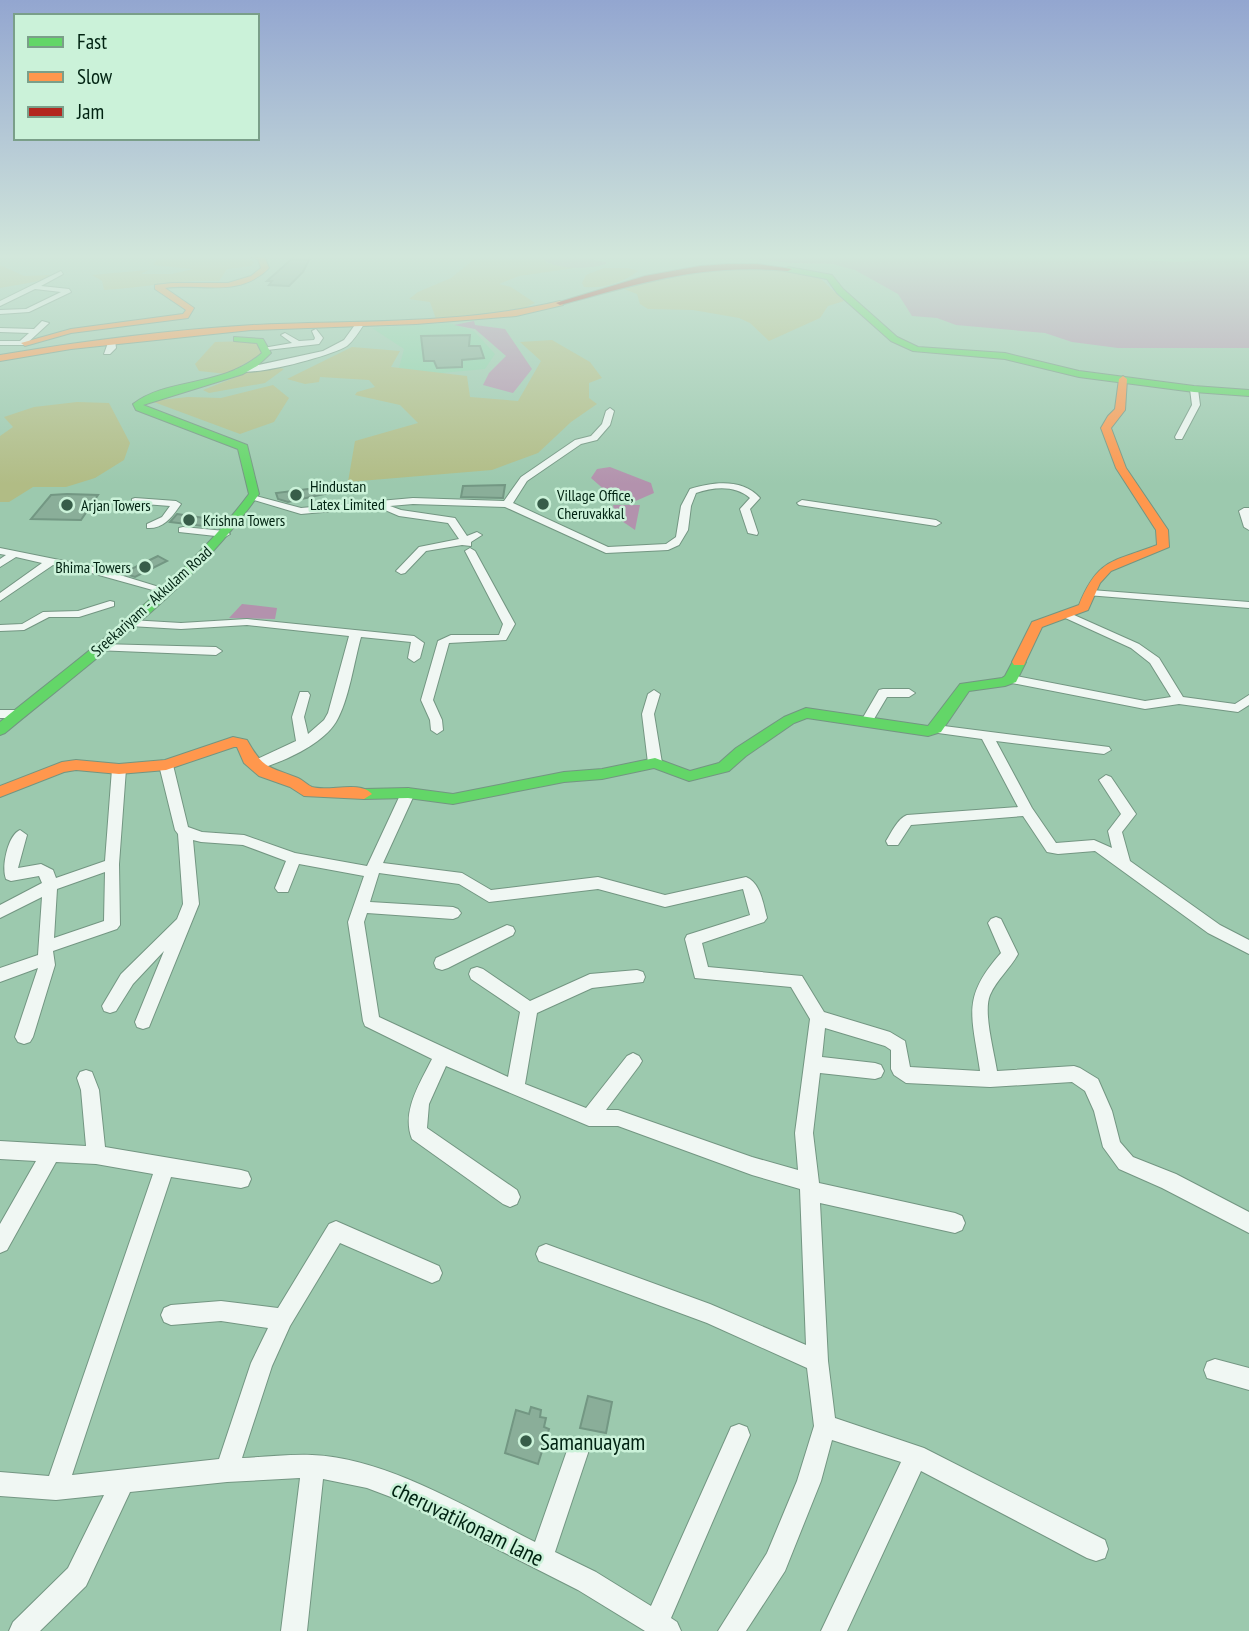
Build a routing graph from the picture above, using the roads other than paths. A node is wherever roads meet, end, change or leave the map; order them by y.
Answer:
1 (35, 332) edge
2 (66, 332) edge
3 (225, 332) edge
4 (316, 332) edge
5 (354, 332) edge
6 (887, 332) edge
7 (285, 335) dead end
8 (0, 343) edge
9 (22, 343) junction
10 (298, 343) junction
11 (110, 347) junction
12 (267, 348) junction
13 (0, 350) edge
14 (0, 358) edge
15 (239, 370) junction
16 (1124, 379) junction
17 (1194, 389) junction
18 (1249, 393) edge
19 (610, 411) dead end
20 (1179, 438) dead end
21 (252, 498) junction
22 (135, 501) dead end
23 (802, 503) dead end
24 (508, 504) junction
25 (377, 505) junction
26 (1249, 511) edge
27 (936, 523) dead end
28 (151, 526) dead end
29 (1249, 527) edge
30 (183, 530) dead end
31 (753, 533) dead end
32 (225, 534) junction
33 (477, 535) dead end
34 (467, 545) junction
35 (0, 551) edge
36 (16, 553) junction
37 (50, 562) junction
38 (0, 564) edge
39 (401, 571) dead end
40 (167, 591) junction
41 (1091, 593) junction
42 (0, 598) edge
43 (110, 604) dead end
44 (1249, 605) edge
45 (1066, 614) junction
46 (130, 623) junction
47 (0, 628) edge
48 (356, 634) junction
49 (99, 648) junction
50 (216, 651) dead end
51 (414, 658) dead end
52 (1011, 679) junction
53 (909, 692) dead end
54 (654, 694) dead end
55 (304, 695) dead end
56 (1249, 699) edge
57 (1179, 700) junction
58 (1243, 711) edge
59 (0, 714) edge
60 (18, 714) junction
61 (867, 721) junction
62 (936, 729) junction
63 (0, 730) edge
64 (437, 730) dead end
65 (986, 735) junction
66 (303, 742) junction
67 (1104, 750) dead end
68 (655, 763) junction
69 (166, 765) junction
70 (256, 765) junction
71 (119, 769) junction
72 (1106, 780) dead end
73 (0, 792) edge
74 (408, 793) junction
75 (1027, 811) junction
76 (185, 833) junction
77 (20, 835) dead end
78 (892, 841) dead end
79 (294, 858) junction
80 (112, 864) junction
81 (1125, 865) junction
82 (373, 869) junction
83 (50, 886) junction
84 (283, 888) dead end
85 (361, 907) junction
86 (0, 912) edge
87 (453, 914) dead end
88 (184, 920) junction
89 (996, 923) dead end
90 (507, 931) dead end
91 (1249, 948) edge
92 (46, 952) junction
93 (442, 963) dead end
94 (477, 974) dead end
95 (0, 975) edge
96 (637, 977) dead end
97 (110, 1006) dead end
98 (529, 1009) junction
99 (818, 1018) junction
100 (143, 1022) dead end
101 (24, 1037) dead end
102 (442, 1056) junction
103 (633, 1061) dead end
104 (810, 1064) junction
105 (876, 1070) dead end
106 (86, 1079) dead end
107 (990, 1079) junction
108 (515, 1088) junction
109 (589, 1118) junction
110 (0, 1150) edge
111 (50, 1155) junction
112 (96, 1155) junction
113 (165, 1167) junction
114 (241, 1179) dead end
115 (809, 1187) junction
116 (510, 1197) dead end
117 (955, 1223) dead end
118 (1249, 1223) edge
119 (0, 1243) edge
120 (546, 1254) dead end
121 (432, 1273) dead end
122 (171, 1315) dead end
123 (283, 1318) junction
124 (817, 1361) junction
125 (1215, 1370) dead end
126 (1249, 1379) edge
127 (825, 1426) junction
128 (739, 1435) dead end
129 (578, 1450) dead end
130 (916, 1456) junction
131 (313, 1466) junction
132 (227, 1470) junction
133 (123, 1481) junction
134 (0, 1484) edge
135 (56, 1488) junction
136 (1096, 1549) dead end
137 (541, 1559) junction
138 (662, 1627) edge
139 (22, 1631) edge
140 (294, 1631) edge
141 (731, 1631) edge
142 (834, 1631) edge

1 - 9 street
2 - 9 main road
3 - 11 main road
4 - 10 street
5 - 15 street
6 - 16 main road
7 - 10 street
8 - 9 street
9 - 13 main road
10 - 12 street
11 - 12 main road
11 - 14 main road
12 - 15 main road
15 - 21 main road
16 - 17 main road
16 - 41 main road
17 - 18 main road
17 - 20 street
19 - 24 street
21 - 25 street
21 - 32 main road, Sreekariyam - Akkulam Road
22 - 28 street
23 - 27 street
24 - 25 street
24 - 31 street
25 - 34 street
26 - 29 street
30 - 32 street
32 - 40 main road, Sreekariyam - Akkulam Road
33 - 34 street
34 - 39 street
34 - 64 street
35 - 36 street
36 - 37 street
36 - 38 street
37 - 40 street
37 - 42 street
40 - 46 main road, Sreekariyam - Akkulam Road
41 - 44 street
41 - 45 main road
43 - 47 street
45 - 52 main road
45 - 57 street
46 - 48 street
46 - 49 main road, Sreekariyam - Akkulam Road
48 - 51 street
48 - 66 street
49 - 50 street
49 - 60 main road, Sreekariyam - Akkulam Road
52 - 57 street
52 - 62 main road
53 - 61 street
54 - 68 street
55 - 66 street
56 - 58 street
57 - 58 street
59 - 60 street
60 - 63 main road, Sreekariyam - Akkulam Road
61 - 62 main road
61 - 68 main road
62 - 65 street
65 - 67 street
65 - 75 street
66 - 70 street
68 - 74 main road
69 - 70 main road
69 - 71 main road
69 - 76 street
70 - 74 main road
71 - 73 main road
71 - 80 street
72 - 81 street
74 - 82 street
75 - 78 street
75 - 81 street
76 - 79 street
76 - 88 street
77 - 83 street
79 - 82 street
79 - 84 street
80 - 83 street
80 - 92 street
81 - 91 street
82 - 85 street
82 - 99 street
83 - 86 street
83 - 92 street
85 - 87 street
85 - 102 street
88 - 97 street
88 - 100 street
89 - 107 street
90 - 93 street
92 - 95 street
92 - 101 street
94 - 98 street
96 - 98 street
98 - 108 street
99 - 104 street
99 - 107 street
102 - 108 street
102 - 116 street
103 - 109 street
104 - 105 street
104 - 115 street
106 - 112 street
107 - 118 street
108 - 109 street
109 - 115 street
110 - 111 street
111 - 112 street
111 - 119 street
112 - 113 street
113 - 114 street
113 - 135 street
115 - 117 street
115 - 124 street
120 - 124 street
121 - 123 street
122 - 123 street
123 - 132 street
124 - 127 street
125 - 126 street
127 - 130 street
127 - 141 street
128 - 138 street
129 - 137 street
130 - 136 street
130 - 142 street
131 - 132 street, cheruvatikonam lane
131 - 137 street, cheruvatikonam lane
131 - 140 street
132 - 133 street, cheruvatikonam lane
133 - 135 street, cheruvatikonam lane
133 - 139 street
134 - 135 street, cheruvatikonam lane
137 - 138 street, cheruvatikonam lane

